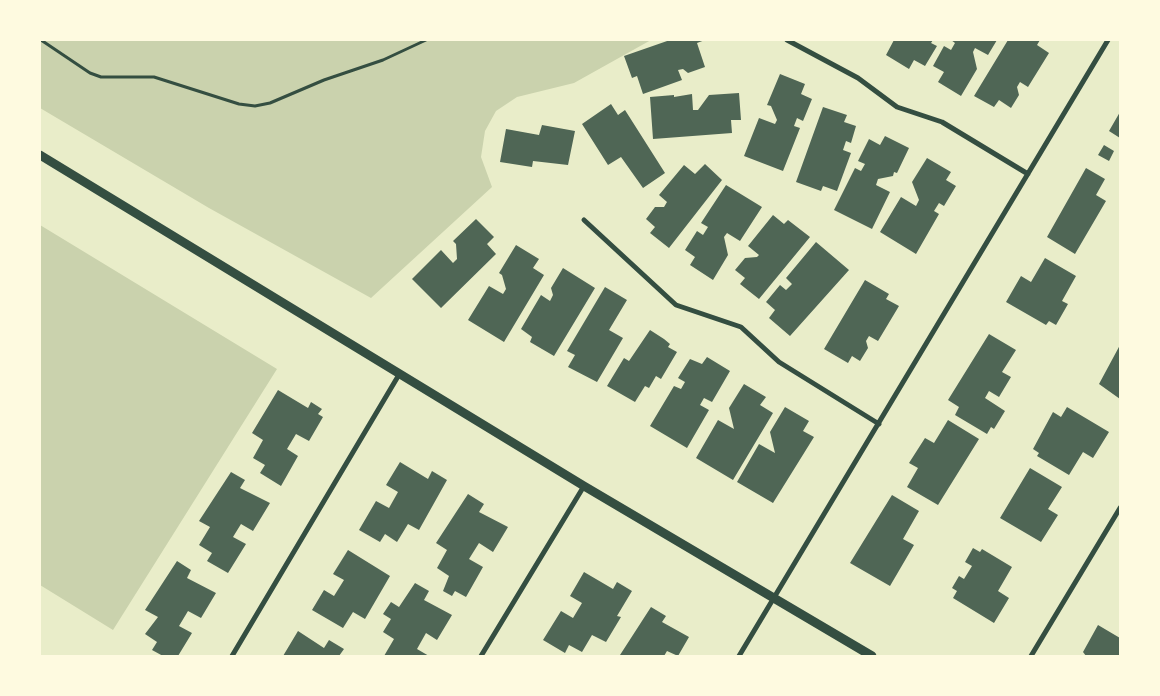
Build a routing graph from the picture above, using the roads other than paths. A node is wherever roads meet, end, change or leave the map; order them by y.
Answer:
1 (787, 40) edge
2 (1108, 40) edge
3 (40, 156) edge
4 (1028, 174) junction
5 (584, 220) dead end
6 (400, 373) junction
7 (879, 424) junction
8 (584, 486) junction
9 (1120, 508) edge
10 (774, 596) junction
11 (232, 656) edge
12 (482, 656) edge
13 (739, 656) edge
14 (872, 656) edge
15 (1031, 656) edge

1 - 4 street
2 - 4 street
3 - 6 street
4 - 7 street
5 - 7 street
6 - 8 street
6 - 11 street
7 - 10 street
8 - 10 street
8 - 12 street
9 - 15 street
10 - 13 street
10 - 14 street

